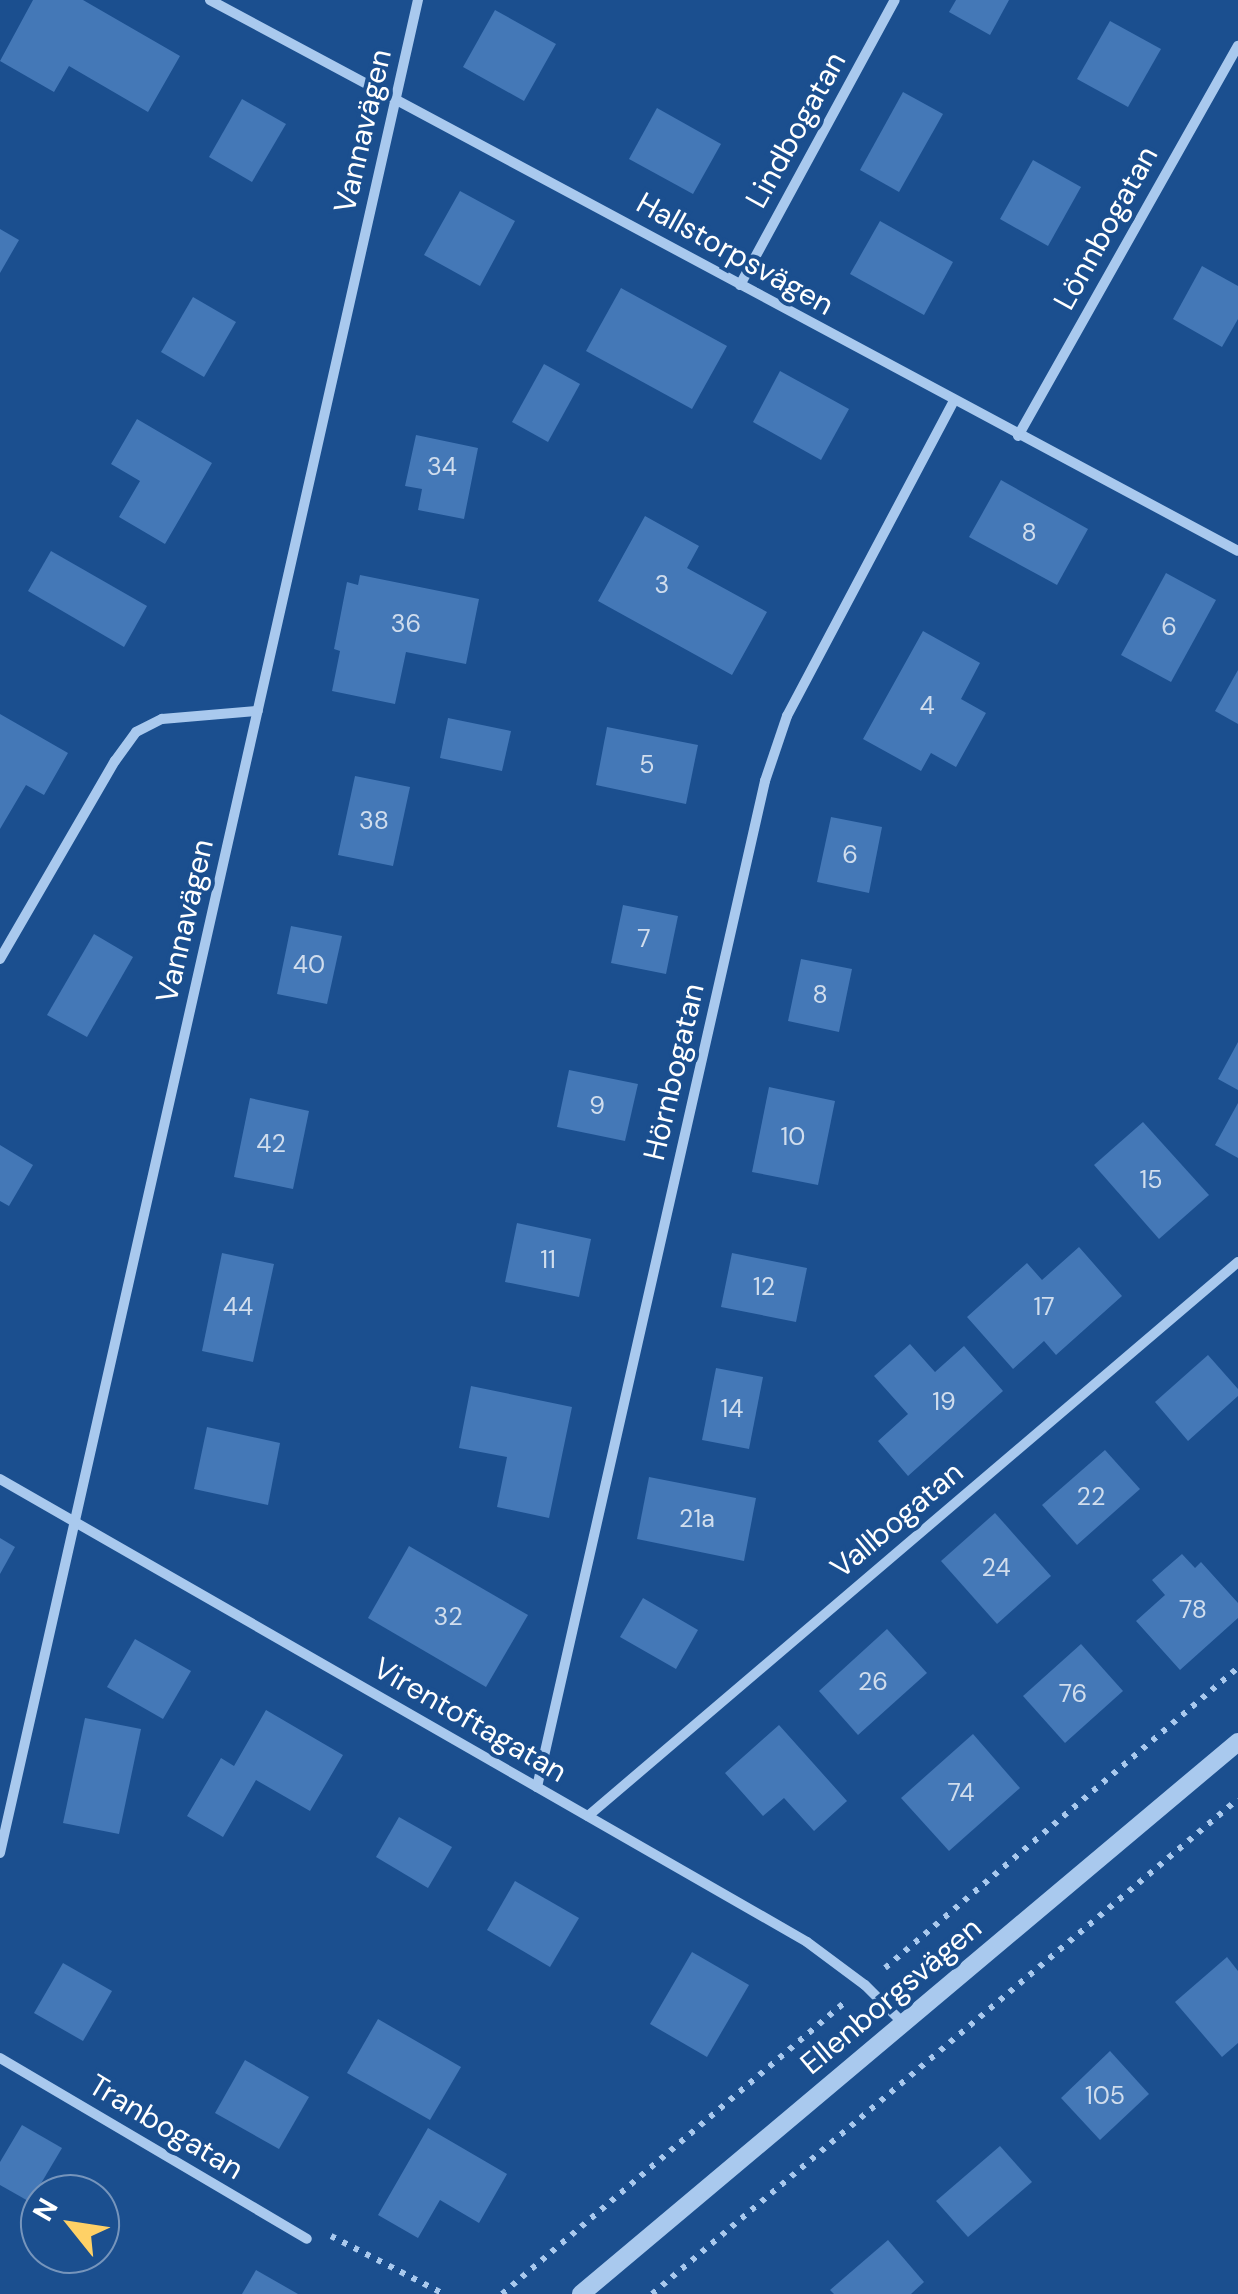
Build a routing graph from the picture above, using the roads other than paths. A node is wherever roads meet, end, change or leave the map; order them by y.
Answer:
1 (210, 0) edge
2 (418, 0) edge
3 (895, 0) edge
4 (1238, 46) edge
5 (396, 99) junction
6 (740, 285) junction
7 (953, 402) junction
8 (1018, 436) junction
9 (1238, 551) edge
10 (258, 711) junction
11 (0, 960) edge
12 (1238, 1262) edge
13 (0, 1480) edge
14 (76, 1522) junction
15 (1238, 1742) edge
16 (537, 1787) junction
17 (588, 1816) junction
18 (0, 1853) edge
19 (902, 2022) junction
20 (0, 2058) edge
21 (307, 2239) road end
22 (581, 2294) edge

1 - 5 street, Hallstorpsvägen
2 - 5 street, Vannavägen
3 - 6 street, Lindbogatan
4 - 8 street, Lönnbogatan
5 - 6 street, Hallstorpsvägen
5 - 10 street, Vannavägen
6 - 7 street, Hallstorpsvägen
7 - 8 street, Hallstorpsvägen
7 - 16 street, Hörnbogatan
8 - 9 street, Hallstorpsvägen
10 - 11 street
10 - 14 street, Vannavägen
12 - 17 street, Vallbogatan
13 - 14 street, Virentoftagatan
14 - 16 street, Virentoftagatan
14 - 18 street, Vannavägen
15 - 19 street, Ellenborgsvägen
16 - 17 street, Virentoftagatan
17 - 19 street, Virentoftagatan
19 - 22 street, Ellenborgsvägen
20 - 21 street, Tranbogatan

